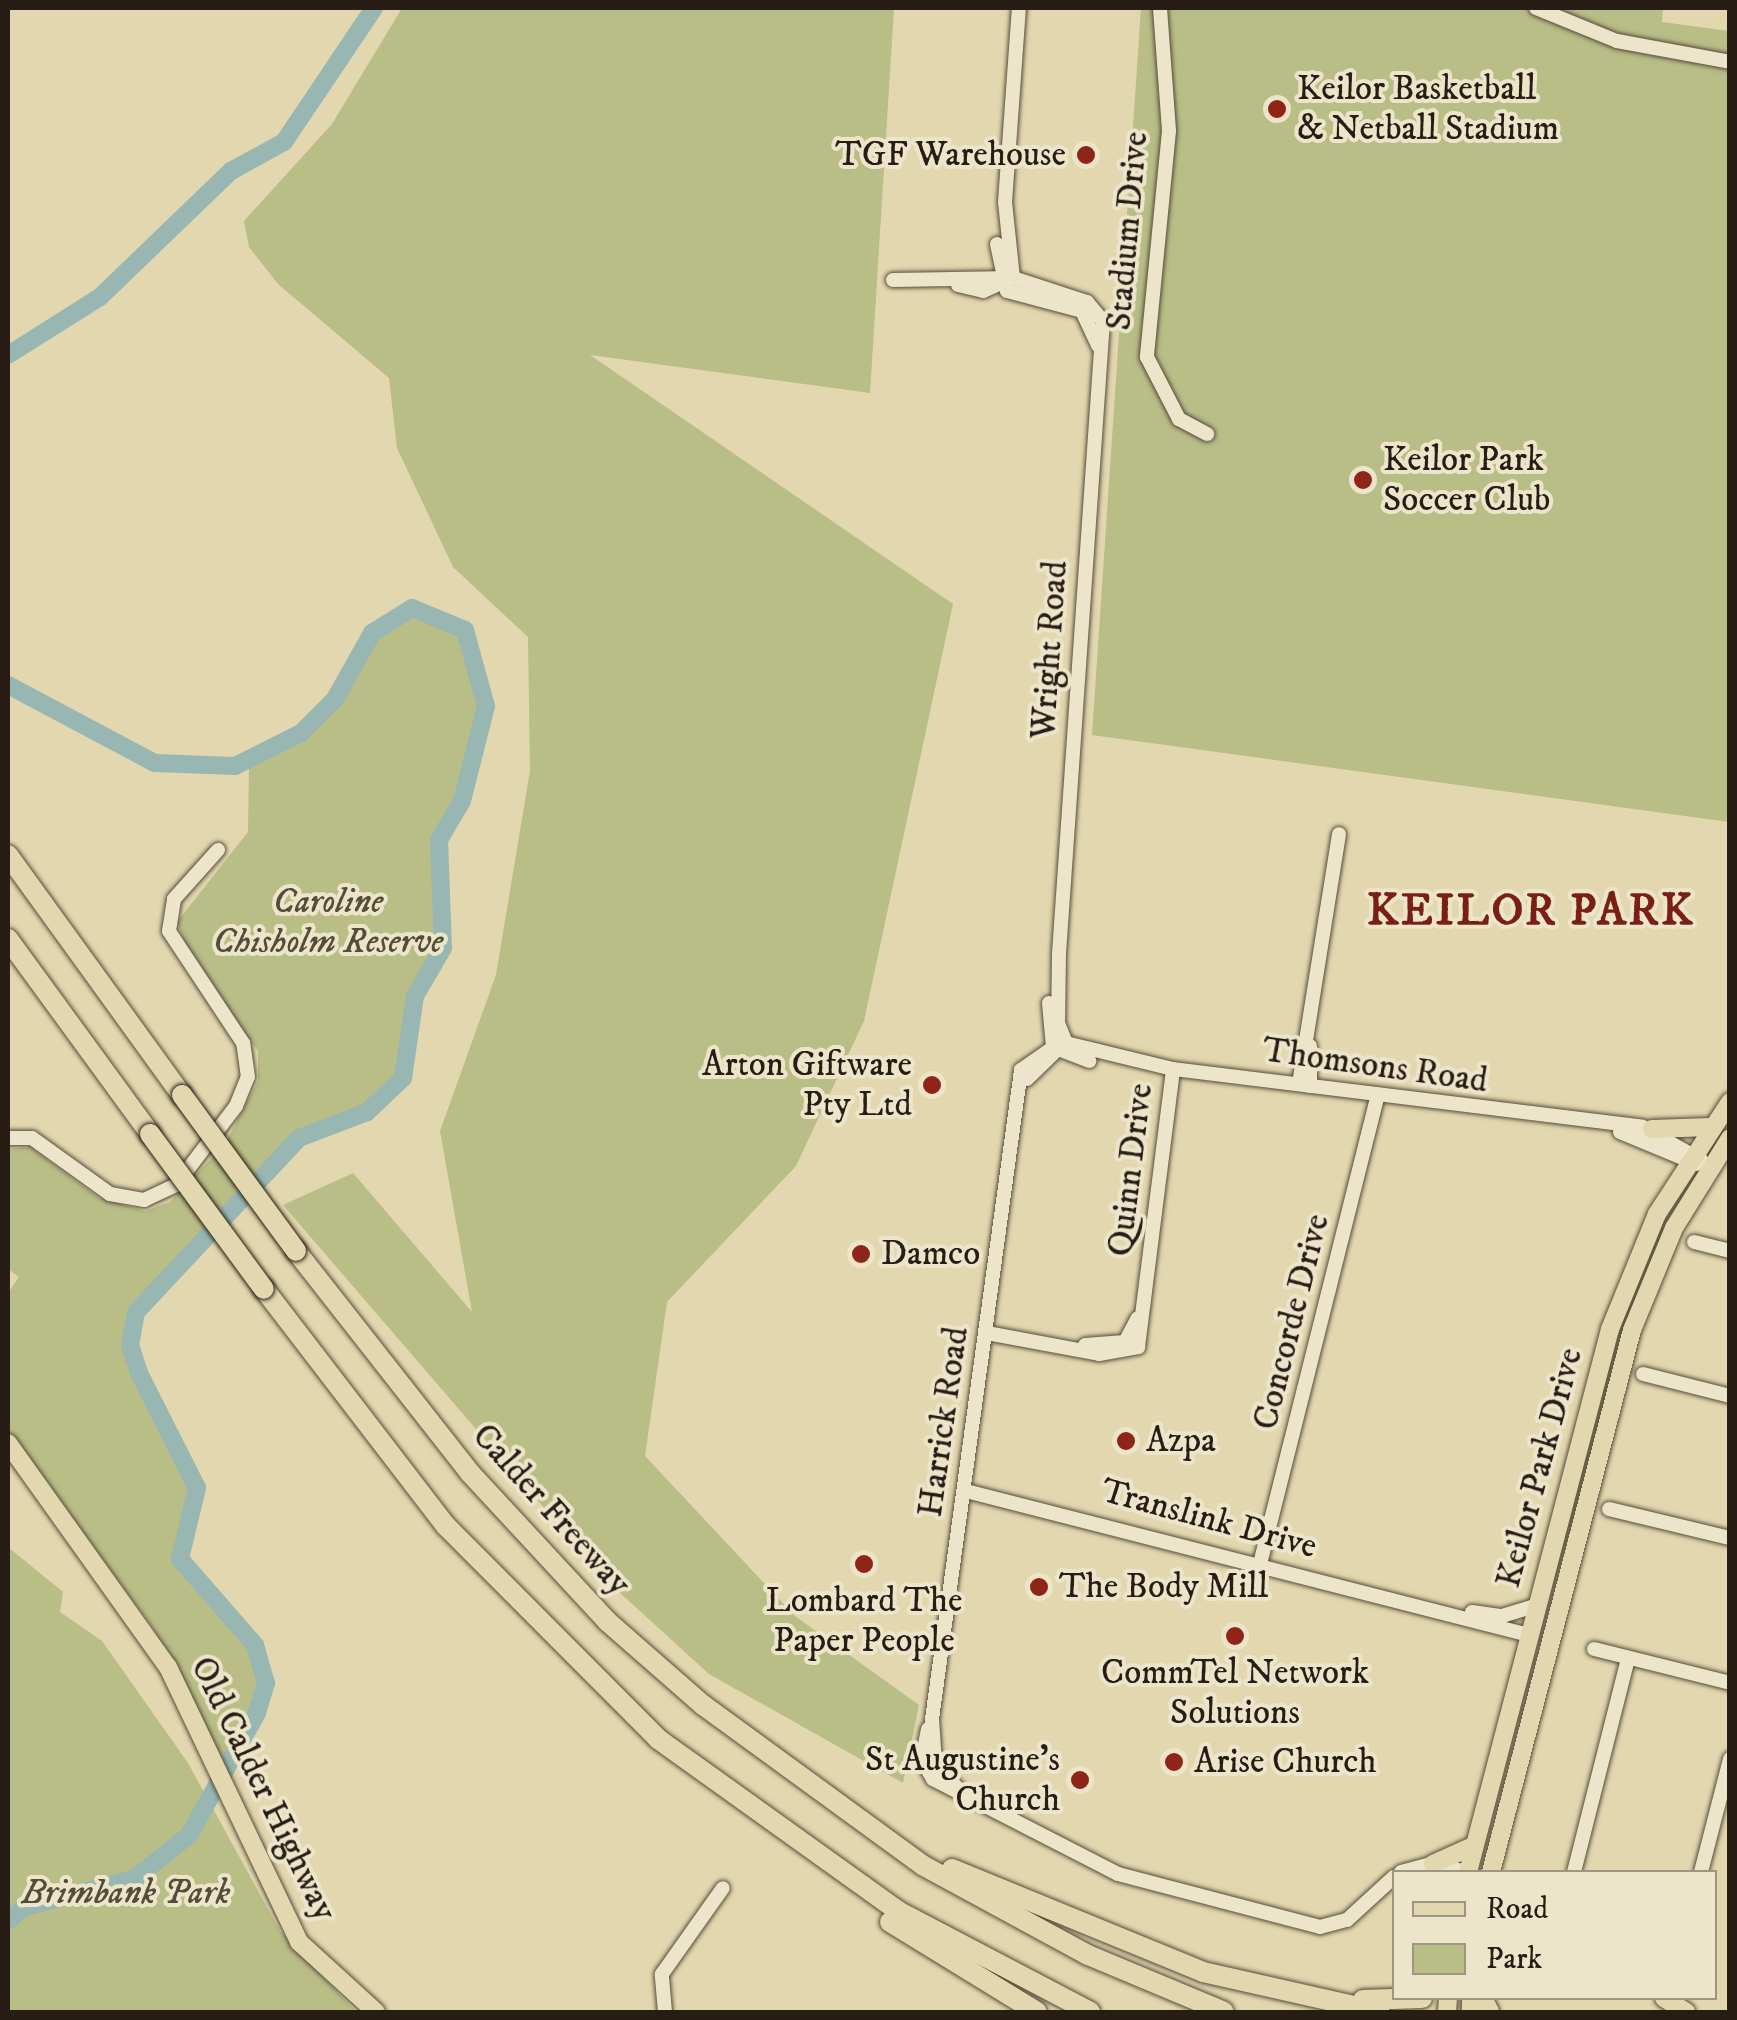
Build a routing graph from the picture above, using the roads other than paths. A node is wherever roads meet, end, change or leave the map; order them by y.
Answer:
1 (1019, 8) edge
2 (1160, 8) edge
3 (1536, 8) edge
4 (1730, 62) edge
5 (894, 280) dead end
6 (1003, 280) junction
7 (1207, 434) dead end
8 (1339, 834) dead end
9 (218, 850) dead end
10 (8, 854) edge
11 (8, 939) edge
12 (1057, 1045) junction
13 (1174, 1069) junction
14 (1305, 1085) junction
15 (1378, 1095) junction
16 (1730, 1102) edge
17 (1590, 1124) junction
18 (1710, 1127) junction
19 (1652, 1129) junction
20 (8, 1138) edge
21 (1730, 1138) edge
22 (1690, 1156) junction
23 (1710, 1169) junction
24 (1694, 1242) dead end
25 (1730, 1252) edge
26 (987, 1333) junction
27 (1642, 1374) dead end
28 (1730, 1396) edge
29 (9, 1450) edge
30 (966, 1491) junction
31 (1609, 1509) dead end
32 (1730, 1538) edge
33 (1260, 1564) junction
34 (1538, 1604) junction
35 (1436, 1609) junction
36 (1530, 1635) junction
37 (1550, 1641) junction
38 (1594, 1649) dead end
39 (1628, 1658) junction
40 (1730, 1684) edge
41 (601, 1688) junction
42 (1730, 1758) edge
43 (843, 1814) junction
44 (1500, 1845) junction
45 (1472, 1846) junction
46 (1434, 1864) junction
47 (1416, 1870) edge
48 (1459, 1870) edge
49 (1467, 1870) edge
50 (1492, 1870) edge
51 (1507, 1870) edge
52 (1575, 1870) edge
53 (1702, 1870) edge
54 (1392, 1880) edge
55 (723, 1888) dead end
56 (1203, 1972) junction
57 (1392, 2000) edge
58 (376, 2012) edge
59 (665, 2012) edge
60 (1037, 2012) edge
61 (1090, 2012) edge
62 (1224, 2012) edge
63 (1380, 2012) edge

1 - 6 street
2 - 7 street, Stadium Drive
3 - 4 street
5 - 6 street
6 - 12 street, Wright Road
8 - 14 street
9 - 20 street
10 - 43 highway, Calder Freeway, bridge
11 - 41 highway, bridge
12 - 13 street, Thomsons Road
12 - 26 street, Harrick Road
13 - 14 street, Thomsons Road
13 - 26 street, Quinn Drive
14 - 15 street, Thomsons Road
15 - 17 street, Thomsons Road
15 - 33 street, Concorde Drive
16 - 18 main road, Keilor Park Drive
17 - 19 street, Thomsons Road
17 - 22 street, Thomsons Road
18 - 19 main road
18 - 22 main road, Keilor Park Drive
19 - 22 street, Thomsons Road
21 - 23 main road, Keilor Park Drive
22 - 23 street, Thomsons Road
22 - 34 main road, Keilor Park Drive
23 - 37 main road, Keilor Park Drive
24 - 25 street
26 - 30 street, Harrick Road
27 - 28 street
29 - 58 main road, Old Calder Highway
30 - 33 street, Translink Drive
30 - 54 street, Harrick Road
31 - 32 street
33 - 35 street, Translink Drive
34 - 35 street, Translink Drive
34 - 36 main road, Keilor Park Drive
35 - 36 street, Translink Drive
36 - 37 main road
36 - 45 main road, Keilor Park Drive
37 - 44 main road, Keilor Park Drive
38 - 39 street
39 - 40 street
39 - 52 street
41 - 60 highway
41 - 61 highway
42 - 53 street
43 - 56 highway
43 - 62 highway, Calder Freeway
44 - 50 main road, Keilor Park Drive
44 - 51 main road
45 - 46 main road
45 - 49 main road, Keilor Park Drive
46 - 47 street, Harrick Road
46 - 48 street, Harrick Road
55 - 59 street
56 - 57 highway
56 - 63 highway

